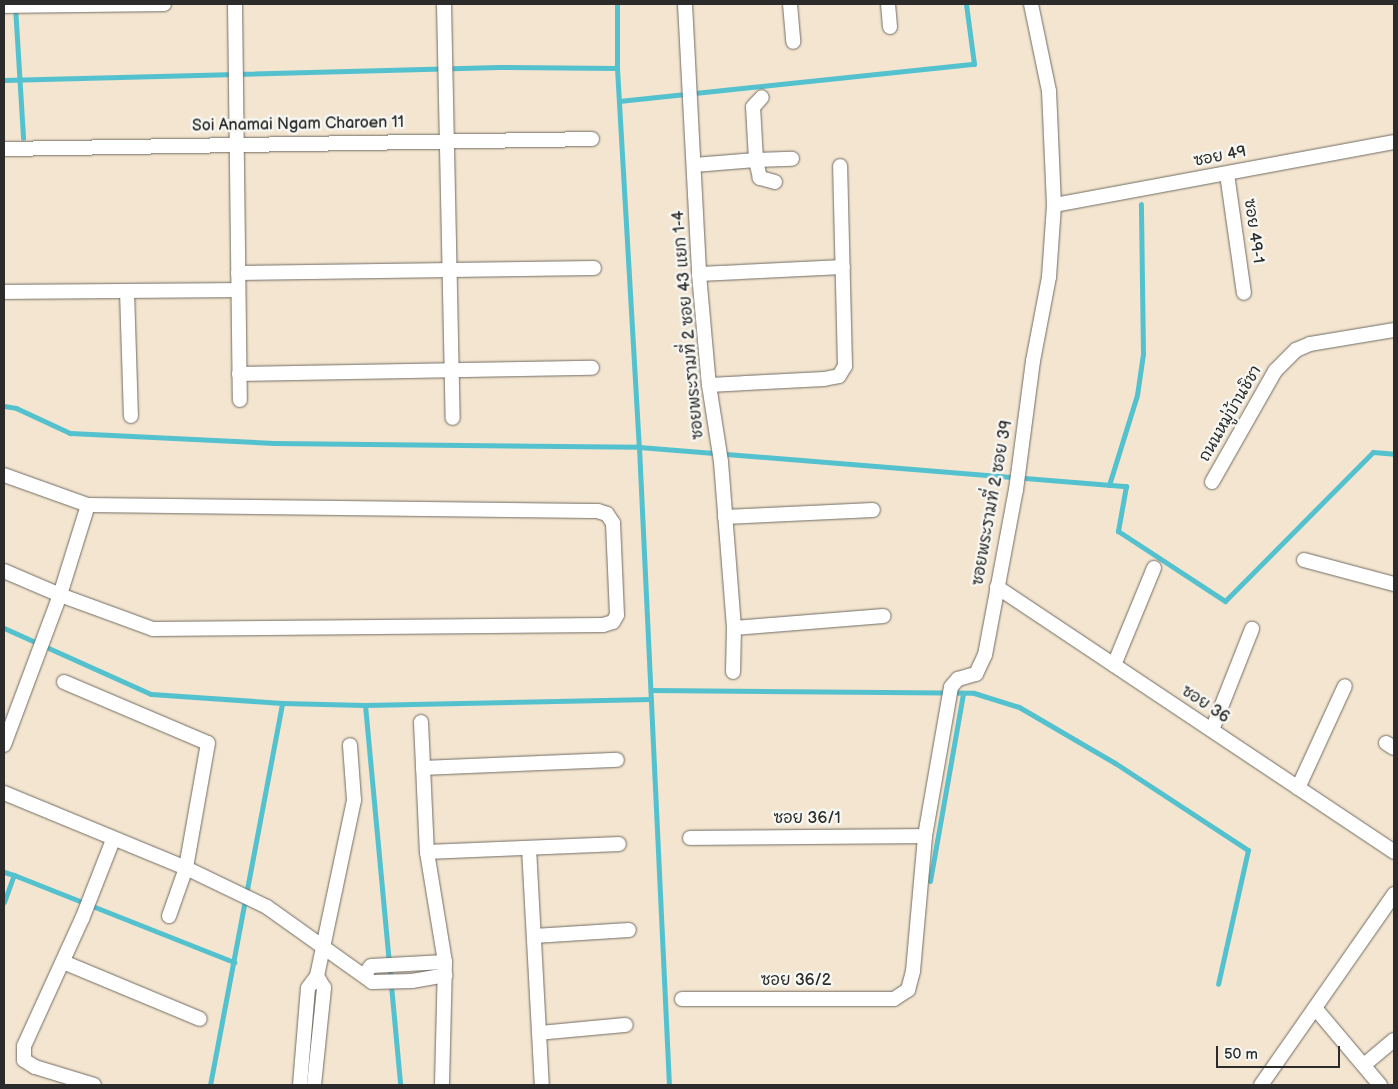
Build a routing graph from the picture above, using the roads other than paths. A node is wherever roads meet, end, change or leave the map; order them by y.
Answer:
1 (164, 4) edge
2 (235, 4) edge
3 (444, 4) edge
4 (685, 4) edge
5 (790, 4) edge
6 (888, 4) edge
7 (1031, 4) edge
8 (4, 6) edge
9 (890, 27) dead end
10 (793, 42) dead end
11 (762, 97) dead end
12 (592, 138) dead end
13 (447, 140) junction
14 (1393, 142) edge
15 (237, 144) junction
16 (4, 149) edge
17 (792, 158) dead end
18 (756, 160) junction
19 (694, 165) junction
20 (840, 166) dead end
21 (1227, 174) junction
22 (775, 182) dead end
23 (1054, 205) junction
24 (843, 267) junction
25 (594, 268) dead end
26 (449, 271) junction
27 (238, 273) junction
28 (700, 274) junction
29 (238, 290) junction
30 (127, 291) junction
31 (4, 292) edge
32 (1244, 293) dead end
33 (1394, 330) edge
34 (592, 368) dead end
35 (452, 371) junction
36 (239, 374) junction
37 (709, 385) junction
38 (240, 400) dead end
39 (131, 416) dead end
40 (453, 418) dead end
41 (4, 475) edge
42 (1212, 482) dead end
43 (88, 505) junction
44 (873, 510) dead end
45 (725, 517) junction
46 (1304, 560) dead end
47 (1154, 568) dead end
48 (4, 571) edge
49 (1394, 584) edge
50 (997, 587) junction
51 (60, 595) junction
52 (884, 616) dead end
53 (734, 628) junction
54 (1252, 629) dead end
55 (1114, 665) junction
56 (733, 672) dead end
57 (64, 682) dead end
58 (1345, 686) dead end
59 (421, 722) dead end
60 (1212, 730) junction
61 (4, 745) edge
62 (350, 745) dead end
63 (617, 760) dead end
64 (423, 768) junction
65 (1298, 788) junction
66 (4, 793) edge
67 (925, 836) junction
68 (690, 838) dead end
69 (113, 840) junction
70 (619, 844) dead end
71 (529, 848) junction
72 (1394, 851) edge
73 (426, 852) junction
74 (186, 868) junction
75 (1394, 894) edge
76 (169, 916) dead end
77 (629, 930) dead end
78 (534, 936) junction
79 (324, 945) junction
80 (63, 962) junction
81 (445, 969) junction
82 (369, 975) junction
83 (317, 976) junction
84 (908, 990) joint
85 (682, 999) dead end
86 (1315, 1008) junction
87 (200, 1020) dead end
88 (626, 1025) dead end
89 (539, 1033) junction
90 (1394, 1040) edge
91 (1364, 1065) junction
92 (94, 1085) edge
93 (300, 1085) edge
94 (314, 1085) edge
95 (442, 1085) edge
96 (542, 1085) edge
97 (1261, 1085) edge
98 (1380, 1085) edge

1 - 8 street
2 - 15 street
3 - 13 street
4 - 19 street, ซอยพระรามที่ 2 ซอย 43 แยก 1-4
5 - 10 street
6 - 9 street
7 - 23 street, ซอยพระรามที่ 2 ซอย 39
11 - 18 street
12 - 13 street, Soi Anamai Ngam Charoen 11
13 - 15 street, Soi Anamai Ngam Charoen 11
13 - 26 street
14 - 21 street, ซอย 49
15 - 16 street, Soi Anamai Ngam Charoen 11
15 - 27 street
17 - 18 street
18 - 19 street
18 - 22 street
19 - 28 street, ซอยพระรามที่ 2 ซอย 43 แยก 1-4
20 - 24 street
21 - 23 street, ซอย 49
21 - 32 street, ซอย 49-1
23 - 50 street, ซอยพระรามที่ 2 ซอย 39
24 - 28 street
24 - 37 street
25 - 26 street
26 - 27 street
26 - 35 street
27 - 29 street
28 - 37 street, ซอยพระรามที่ 2 ซอย 43 แยก 1-4
29 - 30 street
29 - 36 street
30 - 31 street
30 - 39 street
33 - 42 street, ถนนหมู่บ้านชิชา
34 - 35 street
35 - 36 street
35 - 40 street
36 - 38 street
37 - 45 street, ซอยพระรามที่ 2 ซอย 43 แยก 1-4
41 - 43 street
43 - 51 street
43 - 51 street
44 - 45 street
45 - 53 street, ซอยพระรามที่ 2 ซอย 43 แยก 1-4
46 - 49 street
47 - 55 street
48 - 51 street
50 - 55 street, ซอย 36
50 - 67 street, ซอยพระรามที่ 2 ซอย 39
51 - 61 street
52 - 53 street
53 - 56 street, ซอยพระรามที่ 2 ซอย 43 แยก 1-4
54 - 60 street
55 - 60 street, ซอย 36
57 - 74 street
58 - 65 street
59 - 64 street
60 - 65 street, ซอย 36
62 - 79 street
63 - 64 street
64 - 73 street
65 - 72 street, ซอย 36
66 - 69 street
67 - 68 street, ซอย 36/1
67 - 84 street, ซอยพระรามที่ 2 ซอย 39
69 - 74 street
69 - 80 street
70 - 71 street
71 - 73 street
71 - 78 street
73 - 81 street
74 - 76 street
74 - 79 street
75 - 86 street
77 - 78 street
78 - 89 street
79 - 82 street
79 - 83 street
80 - 87 street
80 - 92 street
81 - 82 street
81 - 82 street
81 - 95 street
83 - 93 street
83 - 94 street
84 - 85 street, ซอย 36/2
86 - 91 street
86 - 97 street
88 - 89 street
89 - 96 street
90 - 91 street
91 - 98 street

